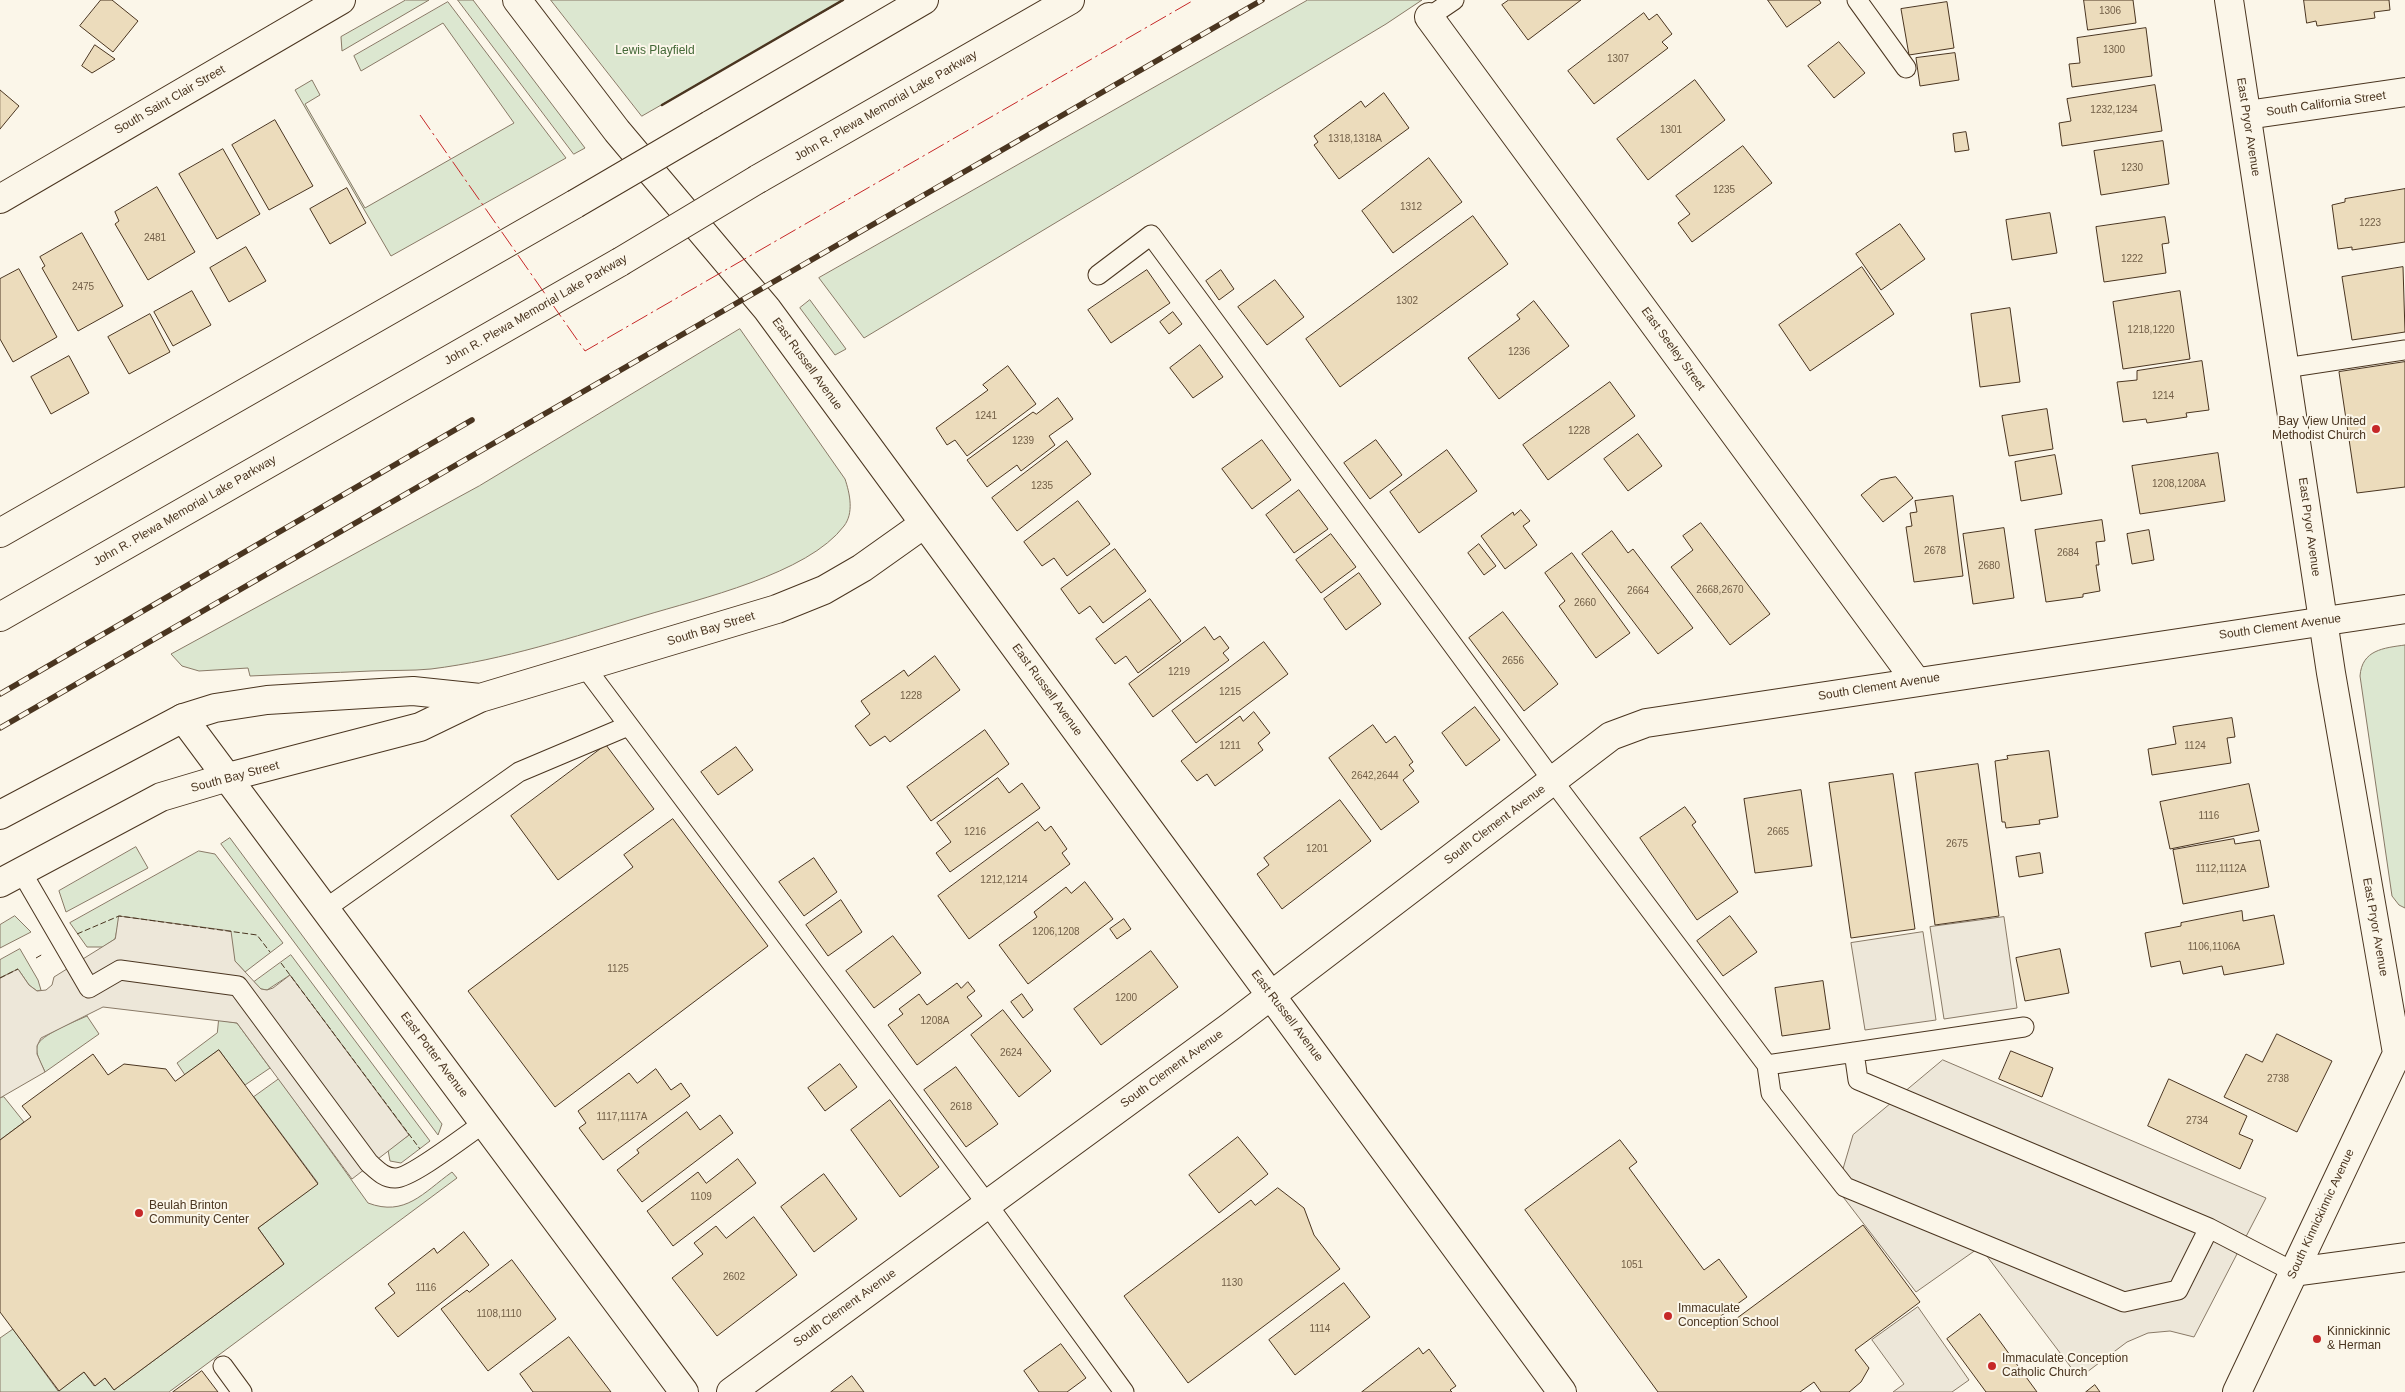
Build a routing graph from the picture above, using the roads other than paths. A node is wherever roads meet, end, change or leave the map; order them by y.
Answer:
1 (341, 0) edge
2 (517, 0) edge
3 (924, 0) edge
4 (1070, 0) edge
5 (1454, 0) edge
6 (1857, 0) edge
7 (2229, 0) edge
8 (1429, 17) joint
9 (1906, 68) dead end
10 (2405, 92) edge
11 (2247, 115) junction
12 (0, 199) edge
13 (1098, 275) dead end
14 (2405, 350) edge
15 (2285, 368) junction
16 (924, 524) junction
17 (0, 533) edge
18 (2405, 609) edge
19 (0, 617) edge
20 (2323, 620) junction
21 (585, 667) junction
22 (1916, 681) junction
23 (480, 698) junction
24 (183, 718) junction
25 (628, 726) junction
26 (228, 777) junction
27 (1553, 782) junction
28 (0, 815) edge
29 (11, 877) edge
30 (325, 909) junction
31 (1270, 995) junction
32 (2024, 1027) dead end
33 (2401, 1045) edge
34 (1854, 1052) junction
35 (1767, 1065) junction
36 (484, 1123) junction
37 (987, 1204) junction
38 (2209, 1228) junction
39 (2405, 1257) edge
40 (2294, 1272) junction
41 (223, 1366) dead end
42 (242, 1392) edge
43 (684, 1392) edge
44 (731, 1392) edge
45 (1124, 1392) edge
46 (1562, 1392) edge
47 (2237, 1392) edge

1 - 12 main road, South Saint Clair Street
2 - 16 main road, East Russell Avenue
3 - 17 main road, bridge
4 - 19 main road, John R. Plewa Memorial Lake Parkway, bridge
5 - 8 lane
6 - 9 lane
7 - 11 main road, East Pryor Avenue
8 - 22 main road, East Seeley Street
10 - 11 main road, South California Street
11 - 15 main road, East Pryor Avenue
13 - 27 lane
14 - 15 lane
15 - 20 main road, East Pryor Avenue
16 - 21 main road, South Bay Street
16 - 31 main road, East Russell Avenue
18 - 20 main road, South Clement Avenue
20 - 22 main road, South Clement Avenue
20 - 33 main road, East Pryor Avenue
21 - 23 main road, South Bay Street
21 - 25 lane
22 - 27 main road, South Clement Avenue
23 - 24 main road, South Bay Street
23 - 26 main road, South Bay Street
24 - 26 main road, East Potter Avenue
24 - 28 main road, South Bay Street
25 - 30 lane
25 - 37 lane
26 - 29 main road, South Bay Street
26 - 30 main road, East Potter Avenue
27 - 31 main road, South Clement Avenue
27 - 35 lane
29 - 36 lane
30 - 36 main road, East Potter Avenue
31 - 37 main road, South Clement Avenue
31 - 46 main road, East Russell Avenue
32 - 34 lane
33 - 40 main road, South Kinnickinnic Avenue
34 - 35 lane
34 - 38 lane
35 - 38 lane
36 - 43 main road, East Potter Avenue
37 - 44 main road, South Clement Avenue
37 - 45 lane
38 - 40 lane
39 - 40 main road
40 - 47 main road, South Kinnickinnic Avenue
41 - 42 lane

